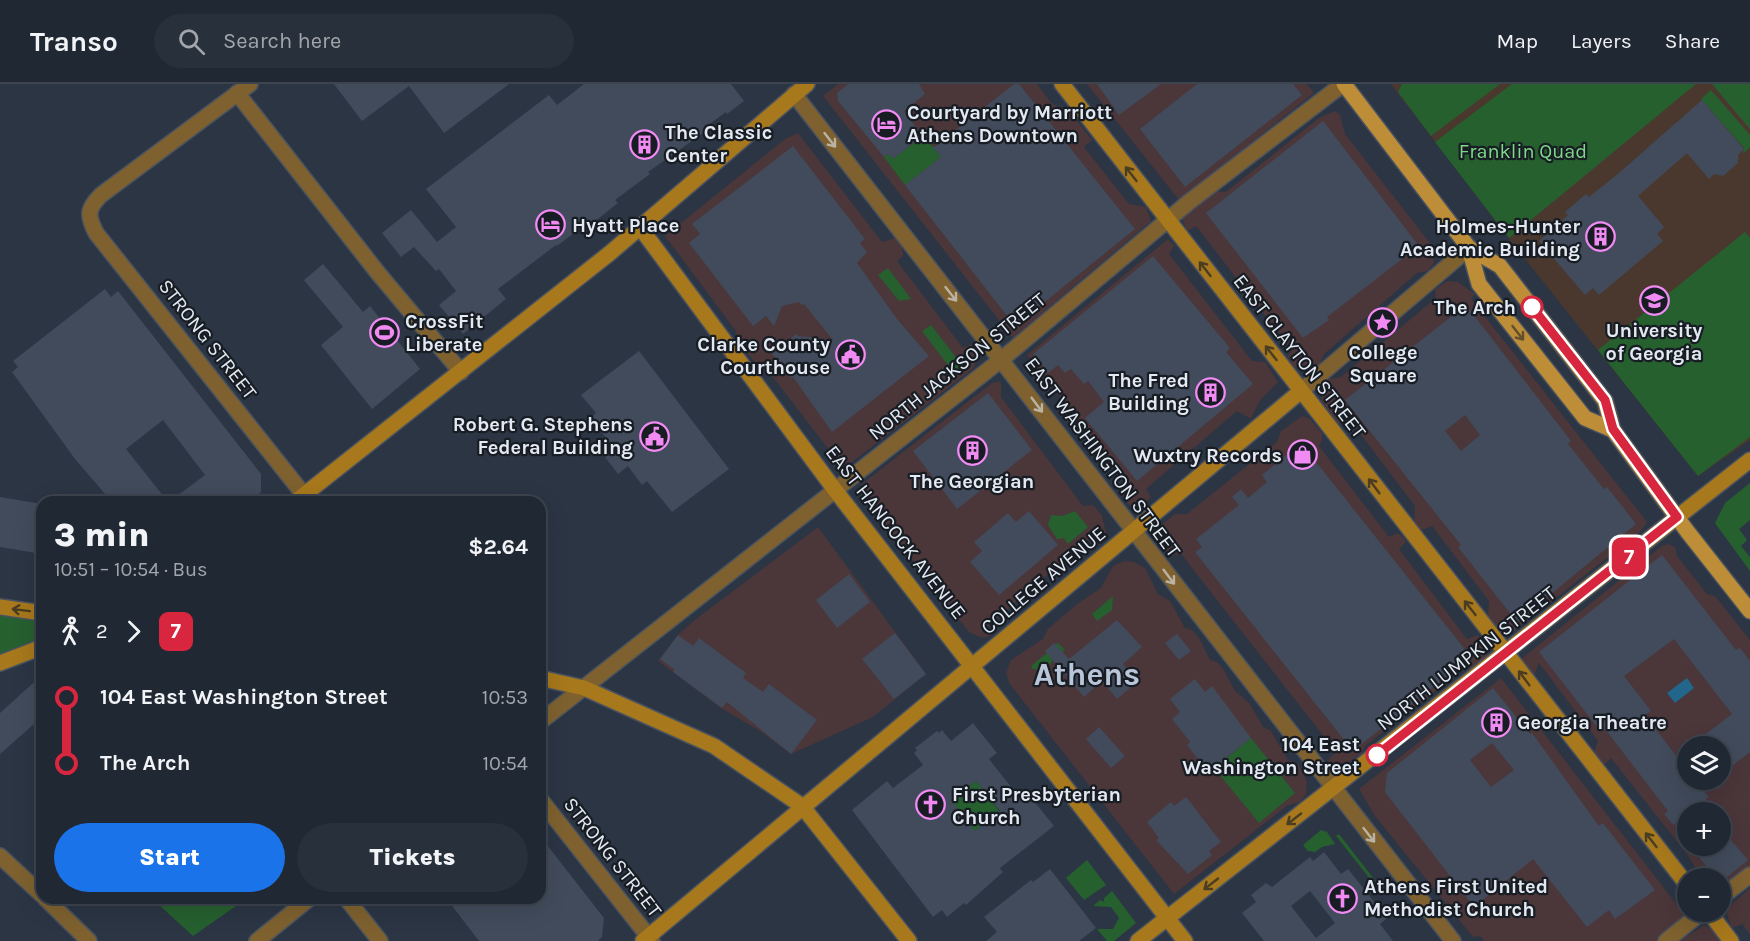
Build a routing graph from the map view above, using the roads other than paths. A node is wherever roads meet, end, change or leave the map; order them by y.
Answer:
1 (807, 84) edge
2 (1062, 84) edge
3 (1343, 84) edge
4 (243, 89) edge
5 (794, 94) junction
6 (1167, 220) junction
7 (639, 226) junction
8 (1469, 248) junction
9 (1002, 359) junction
10 (461, 372) junction
11 (1300, 391) junction
12 (1613, 429) junction
13 (1750, 460) edge
14 (836, 490) junction
15 (298, 496) edge
16 (304, 496) edge
17 (1677, 517) junction
18 (1133, 530) junction
19 (0, 607) edge
20 (1750, 611) edge
21 (36, 612) edge
22 (36, 648) edge
23 (1506, 654) junction
24 (0, 663) edge
25 (973, 667) junction
26 (546, 679) edge
27 (584, 688) junction
28 (546, 717) edge
29 (1334, 789) junction
30 (802, 806) junction
31 (546, 807) edge
32 (0, 856) edge
33 (1677, 872) edge
34 (1750, 875) edge
35 (36, 889) edge
36 (1731, 890) edge
37 (51, 904) edge
38 (303, 904) edge
39 (351, 904) edge
40 (1168, 918) junction
41 (1690, 922) edge
42 (1717, 922) edge
43 (648, 939) edge
44 (89, 941) edge
45 (257, 941) edge
46 (380, 941) edge
47 (909, 941) edge
48 (1138, 941) edge
49 (1185, 941) edge
50 (1453, 941) edge
51 (1666, 941) edge
52 (1731, 941) edge

1 - 5 street
6 -> 2 street, EAST CLAYTON STREET
3 - 6 street, NORTH JACKSON STREET
3 - 8 main road
4 - 10 street
4 - 15 street, STRONG STREET
5 - 7 street
5 -> 9 street, EAST WASHINGTON STREET
6 - 9 street, NORTH JACKSON STREET
11 -> 6 street, EAST CLAYTON STREET
7 - 10 street
7 - 14 street, EAST HANCOCK AVENUE
8 - 11 street, COLLEGE AVENUE
8 - 12 main road
8 -> 12 main road
9 - 14 street, NORTH JACKSON STREET
9 -> 18 street, EAST WASHINGTON STREET
10 - 16 street
11 - 18 street, COLLEGE AVENUE
23 -> 11 street, EAST CLAYTON STREET
12 - 17 main road
13 - 17 street, NORTH LUMPKIN STREET
14 - 25 street, EAST HANCOCK AVENUE
14 - 27 street, NORTH JACKSON STREET
17 - 20 main road
17 - 23 street, NORTH LUMPKIN STREET
18 - 25 street, COLLEGE AVENUE
18 -> 29 street, EAST WASHINGTON STREET
21 -> 19 street
22 - 24 street
23 - 29 street, NORTH LUMPKIN STREET
33 -> 23 street, EAST CLAYTON STREET
25 - 30 street, COLLEGE AVENUE
25 - 40 street, EAST HANCOCK AVENUE
26 - 27 street
27 - 28 street, NORTH JACKSON STREET
27 - 30 street
29 -> 40 street, NORTH LUMPKIN STREET
29 -> 50 street, EAST WASHINGTON STREET
30 - 43 street, COLLEGE AVENUE
30 - 47 street
31 - 43 street, STRONG STREET
32 - 35 street
34 - 36 street
37 - 44 street
38 - 45 street
39 - 46 street
40 - 48 street, NORTH LUMPKIN STREET
40 - 49 street, EAST HANCOCK AVENUE
41 - 51 street
42 - 52 street

